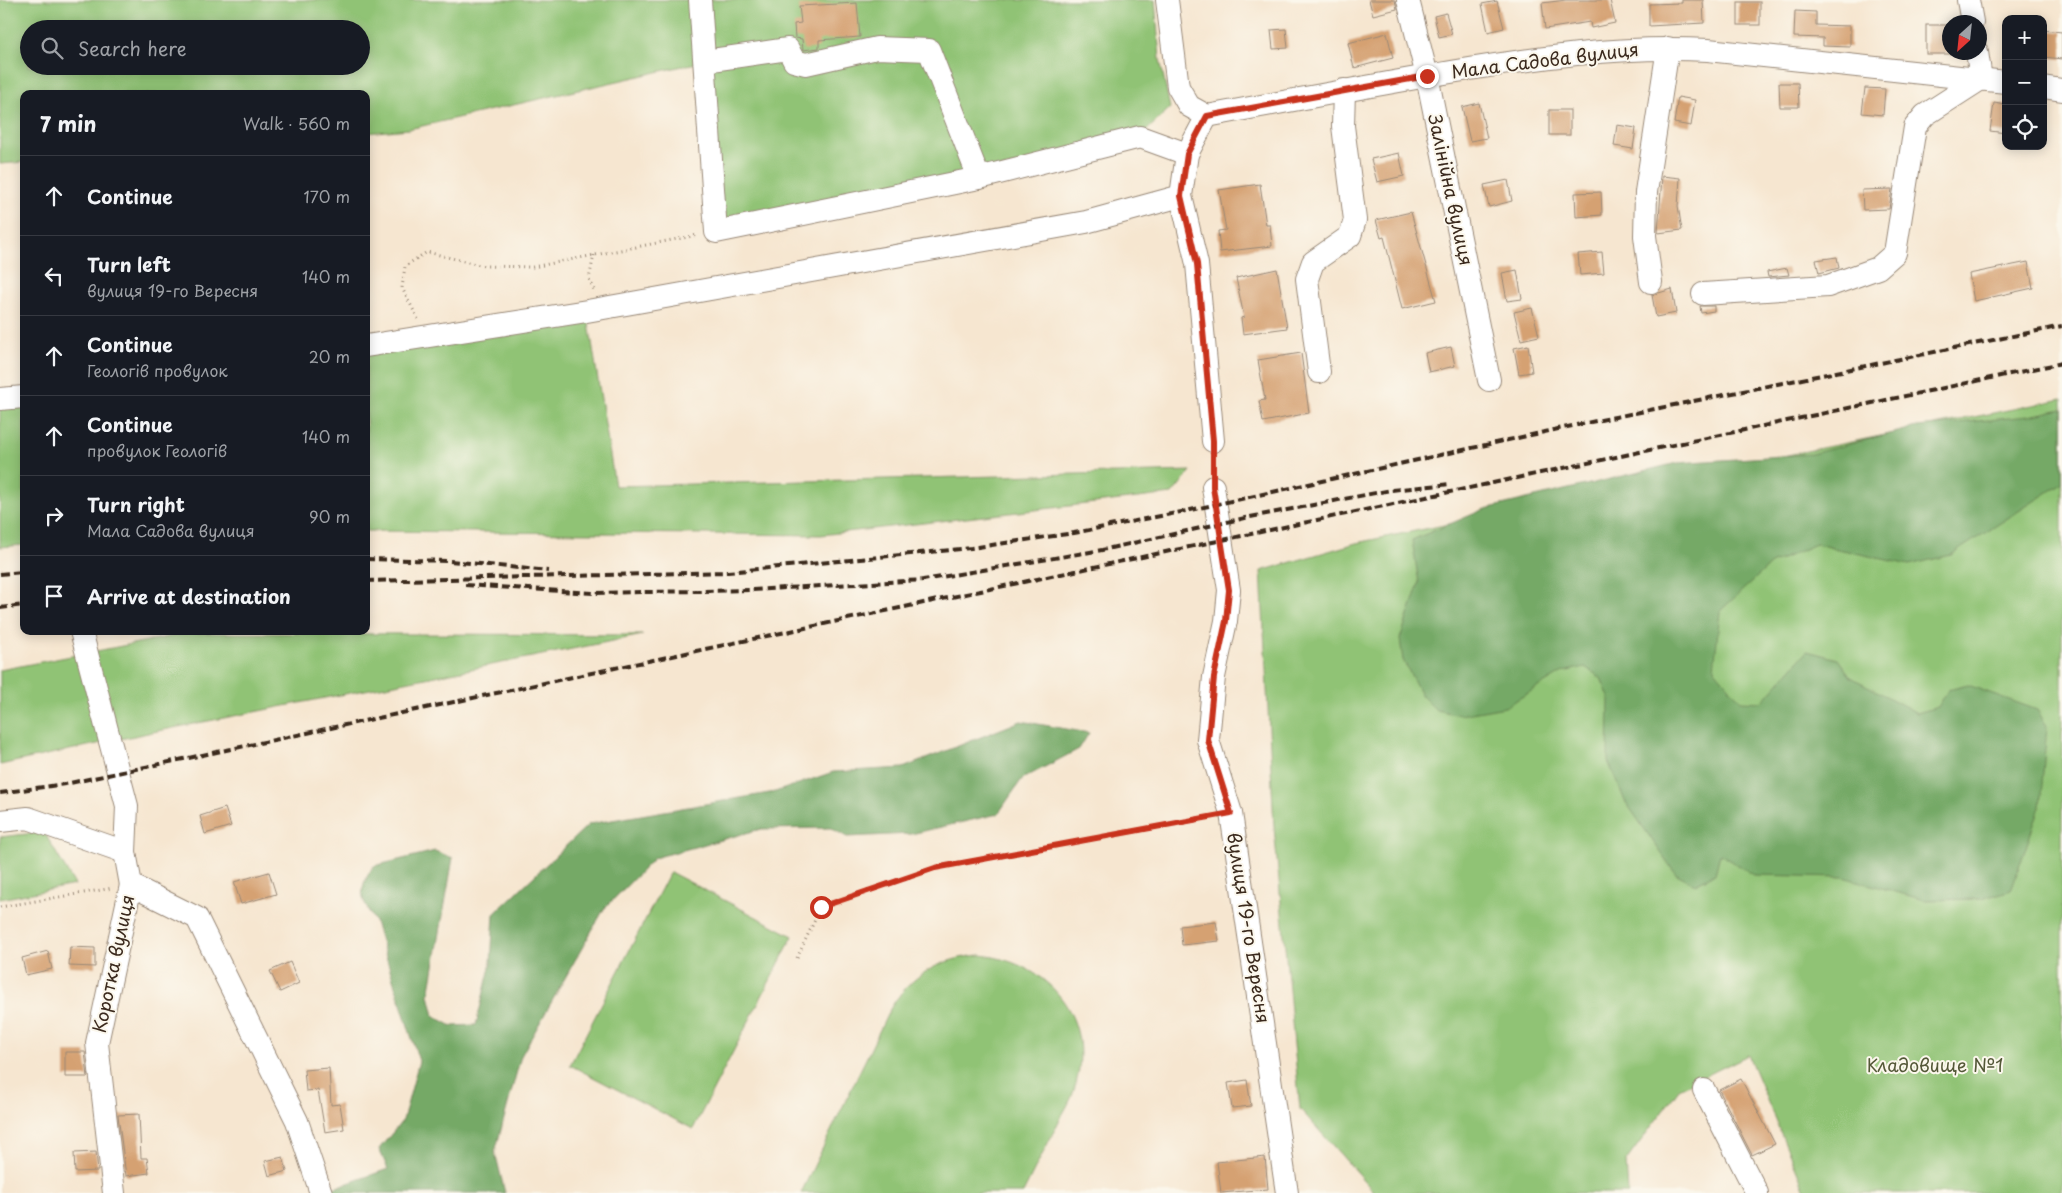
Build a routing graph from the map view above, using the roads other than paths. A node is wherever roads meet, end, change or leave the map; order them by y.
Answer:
1 (700, 0) edge
2 (1167, 0) edge
3 (1408, 0) edge
4 (1968, 0) edge
5 (1971, 15) edge
6 (1668, 48) junction
7 (1978, 60) edge
8 (704, 61) junction
9 (1427, 76) junction
10 (1981, 79) junction
11 (2002, 82) edge
12 (2047, 88) edge
13 (1344, 90) junction
14 (2062, 90) edge
15 (1207, 116) junction
16 (1187, 154) junction
17 (979, 178) junction
18 (1181, 196) junction
19 (1651, 282) dead end
20 (1703, 294) dead end
21 (370, 345) edge
22 (1319, 372) dead end
23 (1489, 380) dead end
24 (20, 396) edge
25 (0, 399) edge
26 (1213, 441) dead end
27 (1213, 487) dead end
28 (82, 635) edge
29 (0, 821) edge
30 (125, 852) junction
31 (131, 885) junction
32 (1704, 1090) dead end
33 (114, 1193) edge
34 (321, 1193) edge
35 (1287, 1193) edge
36 (1757, 1193) edge

1 - 8 street
2 - 15 street
3 - 9 street, Залінійна вулиця
4 - 5 street
6 - 9 street, Мала Садова вулиця
6 - 10 street, Мала Садова вулиця
6 - 19 street
7 - 10 street
8 - 17 street
8 - 17 street
9 - 13 street, Мала Садова вулиця
9 - 23 street, Залінійна вулиця
10 - 11 street, Мала Садова вулиця
10 - 20 street
12 - 14 street
13 - 15 street, Мала Садова вулиця
13 - 22 street
15 - 16 street
16 - 17 street
16 - 18 street
18 - 21 street
18 - 26 street
24 - 25 street
27 - 35 street, вулиця 19-го Вересня
28 - 30 street
29 - 30 street
30 - 31 street
31 - 33 street, Коротка вулиця
31 - 34 street
32 - 36 street

